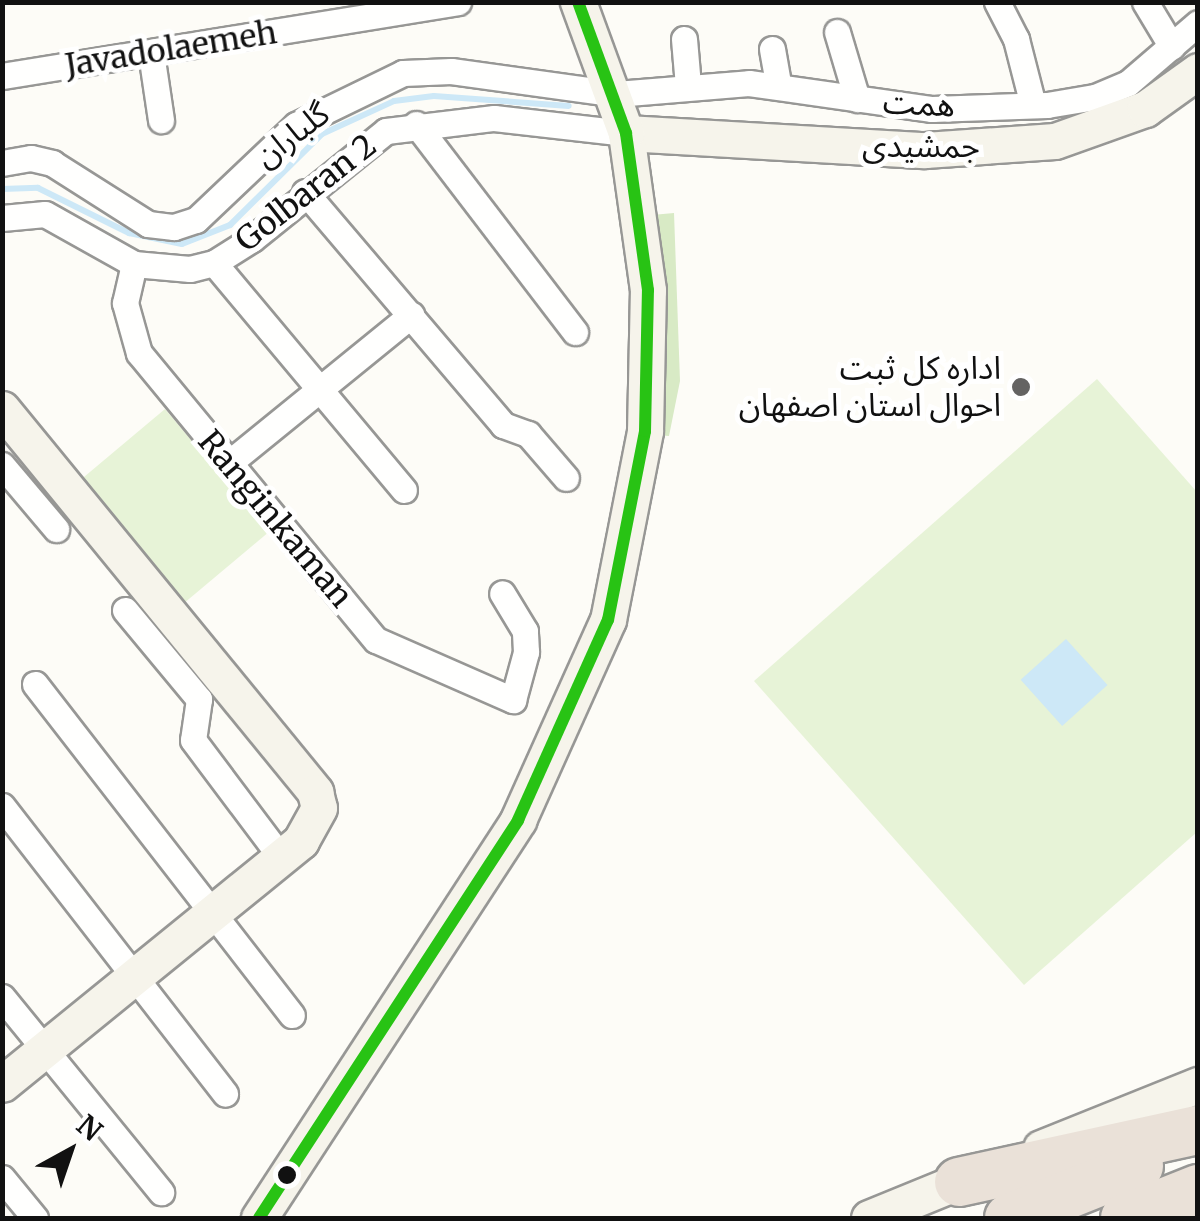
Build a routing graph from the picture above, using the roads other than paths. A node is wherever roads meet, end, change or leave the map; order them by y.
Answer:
1 (458, 2) edge
2 (578, 2) edge
3 (997, 2) edge
4 (1145, 2) edge
5 (1198, 23) edge
6 (836, 32) dead end
7 (684, 38) dead end
8 (1172, 47) junction
9 (772, 50) dead end
10 (151, 54) junction
11 (1198, 71) edge
12 (2, 76) edge
13 (778, 84) junction
14 (688, 86) junction
15 (1198, 88) edge
16 (616, 94) junction
17 (857, 99) junction
18 (1033, 104) junction
19 (161, 120) dead end
20 (416, 124) junction
21 (628, 143) junction
22 (831, 152) junction
23 (2, 163) edge
24 (306, 192) junction
25 (2, 218) edge
26 (134, 264) junction
27 (214, 264) junction
28 (411, 316) junction
29 (575, 332) dead end
30 (320, 386) junction
31 (2, 409) edge
32 (229, 463) junction
33 (2, 465) edge
34 (566, 478) dead end
35 (404, 490) dead end
36 (56, 529) dead end
37 (502, 593) dead end
38 (125, 610) dead end
39 (35, 684) dead end
40 (2, 806) edge
41 (281, 857) junction
42 (213, 911) junction
43 (136, 974) junction
44 (2, 997) edge
45 (292, 1014) dead end
46 (45, 1049) junction
47 (2, 1084) edge
48 (1198, 1085) edge
49 (226, 1094) dead end
50 (1198, 1130) edge
51 (1198, 1142) edge
52 (2, 1178) edge
53 (959, 1182) junction
54 (161, 1192) dead end
55 (1198, 1192) edge
56 (35, 1218) edge
57 (259, 1218) edge
58 (869, 1218) edge
59 (1009, 1218) edge
60 (1125, 1218) edge
61 (1161, 1218) edge

1 - 10 street, Javadolaemeh
2 - 16 street
3 - 18 street
4 - 8 street
5 - 8 street, همت
6 - 17 street
7 - 14 street
8 - 18 street, همت
9 - 13 street
10 - 12 street, Javadolaemeh
10 - 19 street
11 - 22 street, جمشیدی
13 - 14 street, همت
13 - 17 street, همت
14 - 16 street, همت
15 - 22 street, جمشیدی
16 - 21 street
16 - 23 street, گلباران
17 - 18 street, همت
20 - 21 street, Golbaran 2
20 - 24 street, Golbaran 2
20 - 29 street
21 - 22 street, جمشیدی
21 - 57 street
24 - 27 street, Golbaran 2
24 - 28 street
25 - 26 street, Golbaran 2
26 - 27 street, Golbaran 2
26 - 32 street, Ranginkaman
27 - 30 street
28 - 30 street
28 - 34 street
30 - 32 street
30 - 35 street
31 - 41 street
32 - 37 street, Ranginkaman
33 - 36 street
38 - 41 street
39 - 42 street
40 - 43 street
41 - 42 street
42 - 43 street
42 - 45 street
43 - 46 street
43 - 49 street
44 - 46 street
46 - 47 street
46 - 54 street
48 - 53 street
50 - 53 highway
51 - 59 highway
52 - 56 street
53 - 58 street
55 - 60 highway
55 - 61 highway

